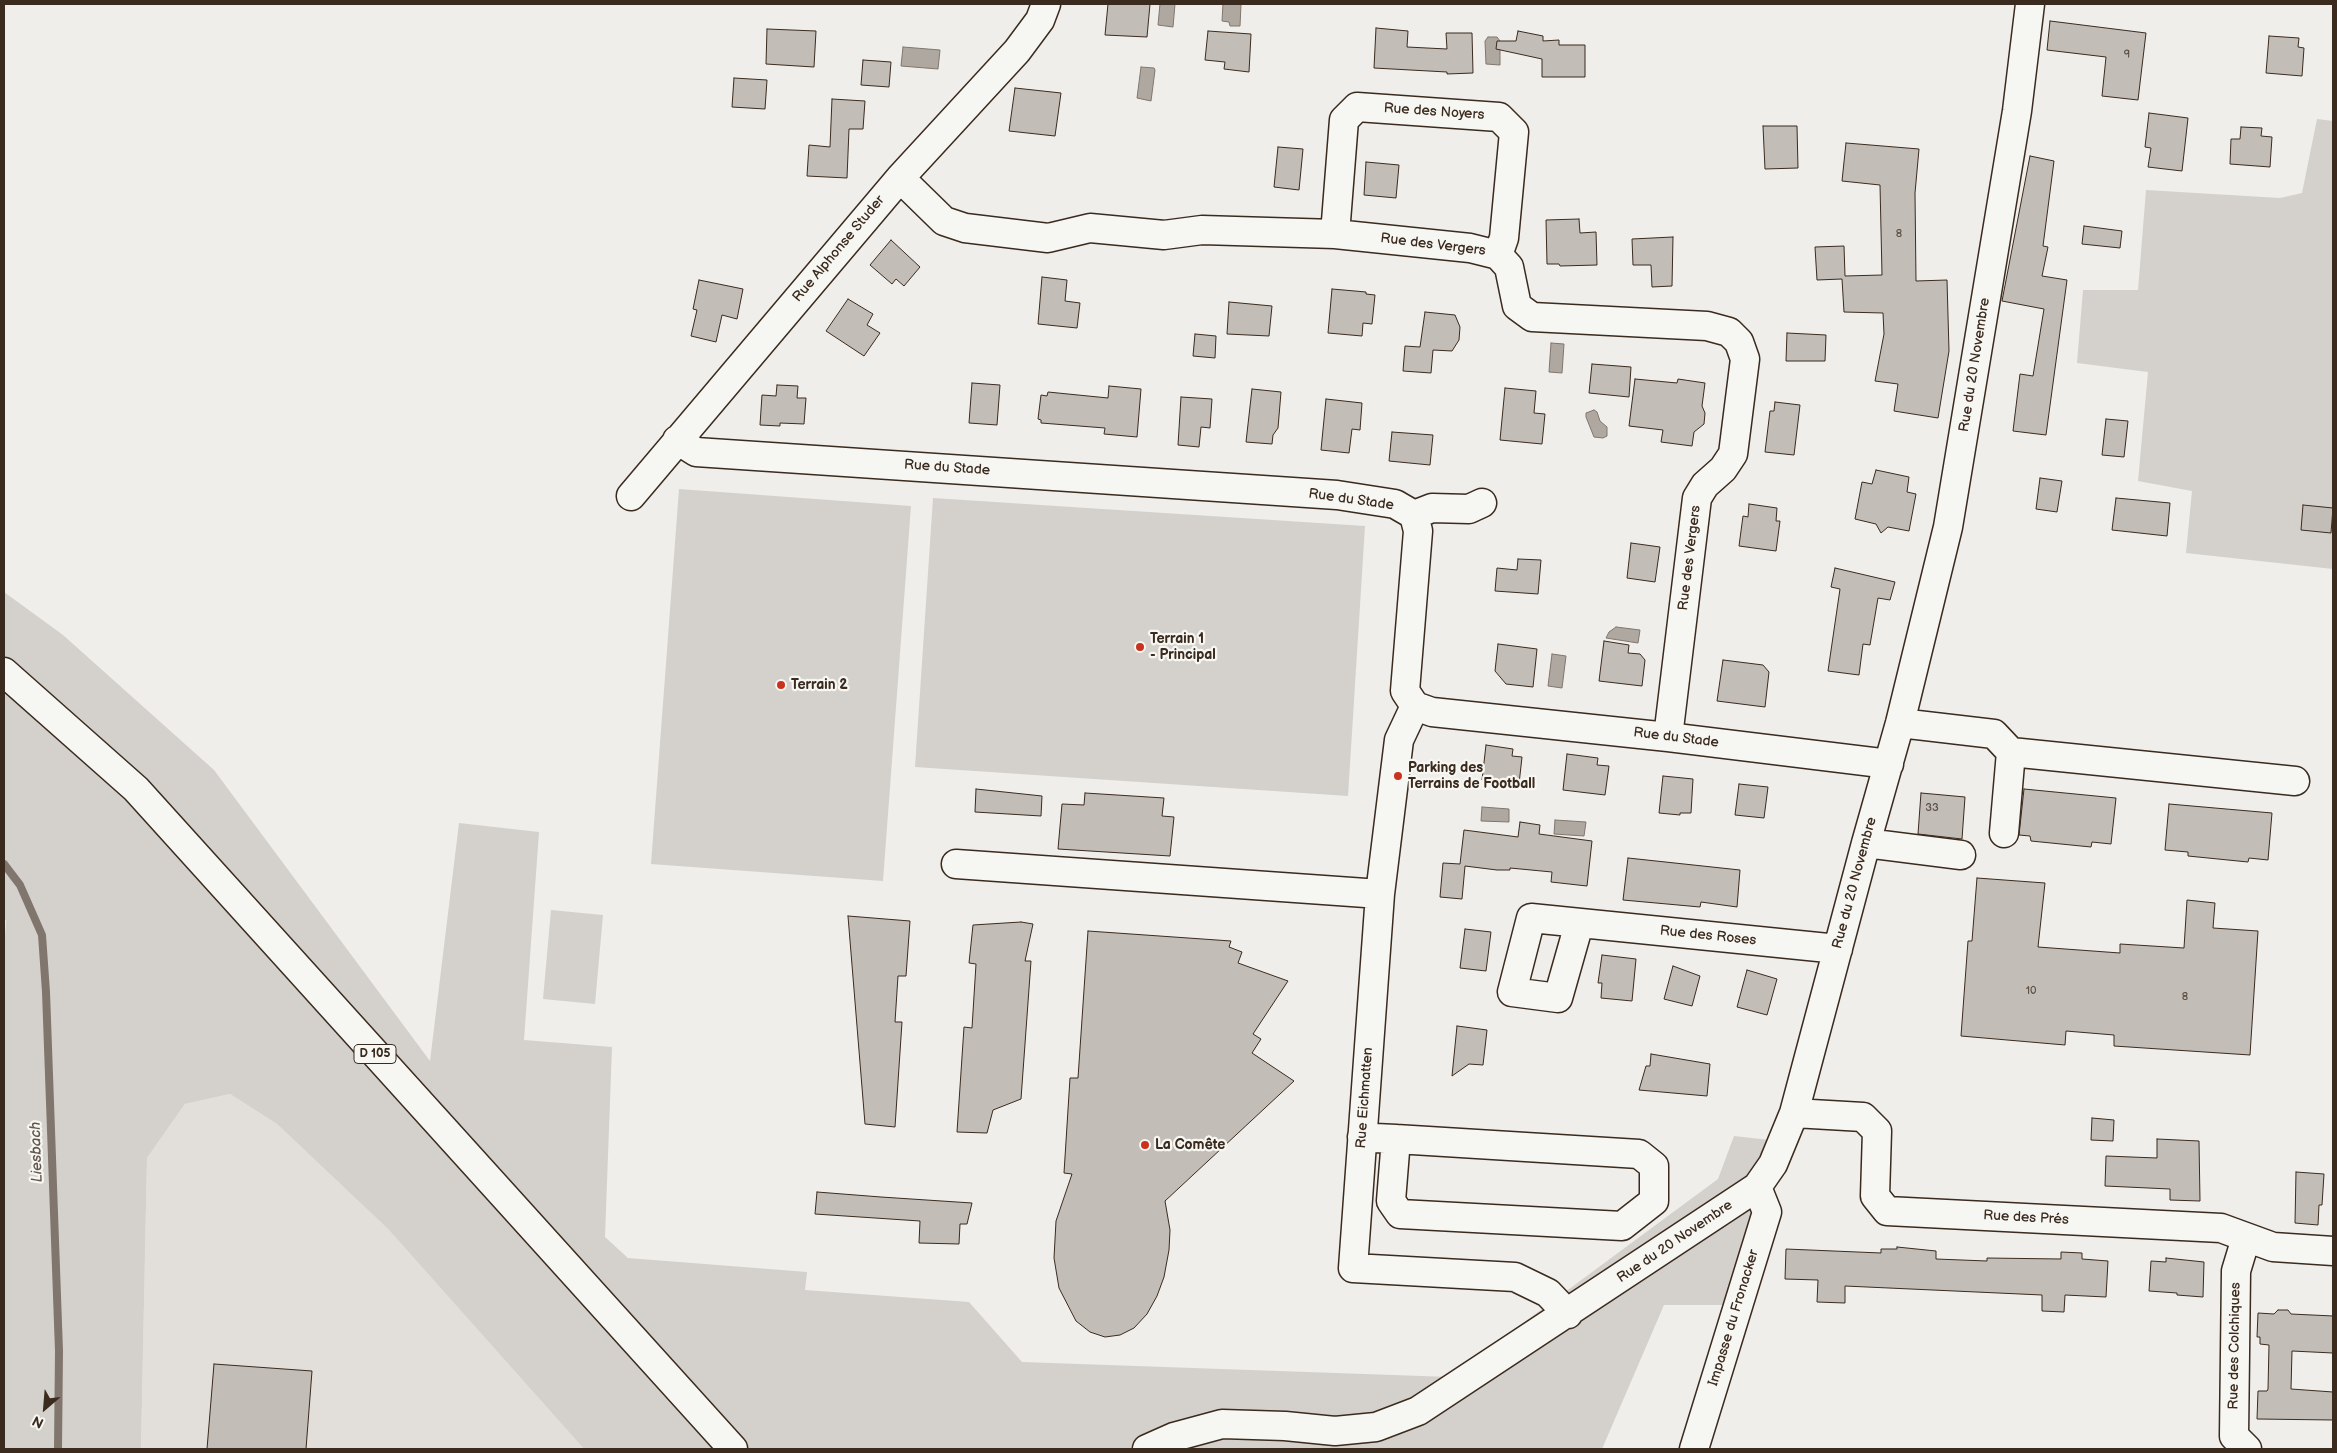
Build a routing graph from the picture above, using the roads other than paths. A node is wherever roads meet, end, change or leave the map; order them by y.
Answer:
1 (1046, 4) edge
2 (2030, 4) edge
3 (900, 178) junction
4 (1335, 234) junction
5 (1498, 255) junction
6 (677, 440) junction
7 (631, 496) dead end
8 (1482, 503) dead end
9 (1414, 515) junction
10 (4, 672) edge
11 (1414, 706) junction
12 (1900, 723) junction
13 (1668, 737) junction
14 (2011, 752) junction
15 (1889, 764) junction
16 (2294, 781) dead end
17 (2004, 833) dead end
18 (1866, 843) junction
19 (1961, 855) dead end
20 (956, 864) dead end
21 (1380, 894) junction
22 (1579, 924) dead end
23 (1838, 949) junction
24 (1794, 1112) junction
25 (1362, 1137) junction
26 (1396, 1139) junction
27 (1757, 1186) junction
28 (2246, 1238) junction
29 (2333, 1250) edge
30 (1568, 1314) junction
31 (733, 1449) edge
32 (1147, 1449) edge
33 (1694, 1449) edge
34 (2247, 1449) edge

1 - 3 street, Rue Alphonse Studer
2 - 12 street, Rue du 20 Novembre
3 - 4 street, Rue des Vergers
3 - 6 street, Rue Alphonse Studer
4 - 5 street, Rue des Vergers
4 - 5 street, Rue des Noyers
5 - 13 street, Rue des Vergers
6 - 7 street, Rue Alphonse Studer
6 - 9 street, Rue du Stade
8 - 9 street
9 - 11 street
10 - 31 street, D 105
11 - 13 street, Rue du Stade
11 - 21 street, Rue Eichmatten
12 - 14 street
12 - 15 street, Rue du 20 Novembre
13 - 15 street, Rue du Stade
14 - 16 street
14 - 17 street
15 - 18 street, Rue du 20 Novembre
18 - 19 street
18 - 23 street, Rue du 20 Novembre
20 - 21 street
21 - 25 street, Rue Eichmatten
22 - 23 street, Rue des Roses
23 - 24 street, Rue du 20 Novembre
24 - 27 street, Rue du 20 Novembre
24 - 28 street, Rue des Prés
25 - 26 street
25 - 30 street, Rue Eichmatten
26 - 26 street
27 - 30 street, Rue du 20 Novembre
27 - 33 street, Impasse du Fronacker
28 - 29 street, Rue des Prés
28 - 34 street, Rue des Colchiques
30 - 32 street, Rue du 20 Novembre

